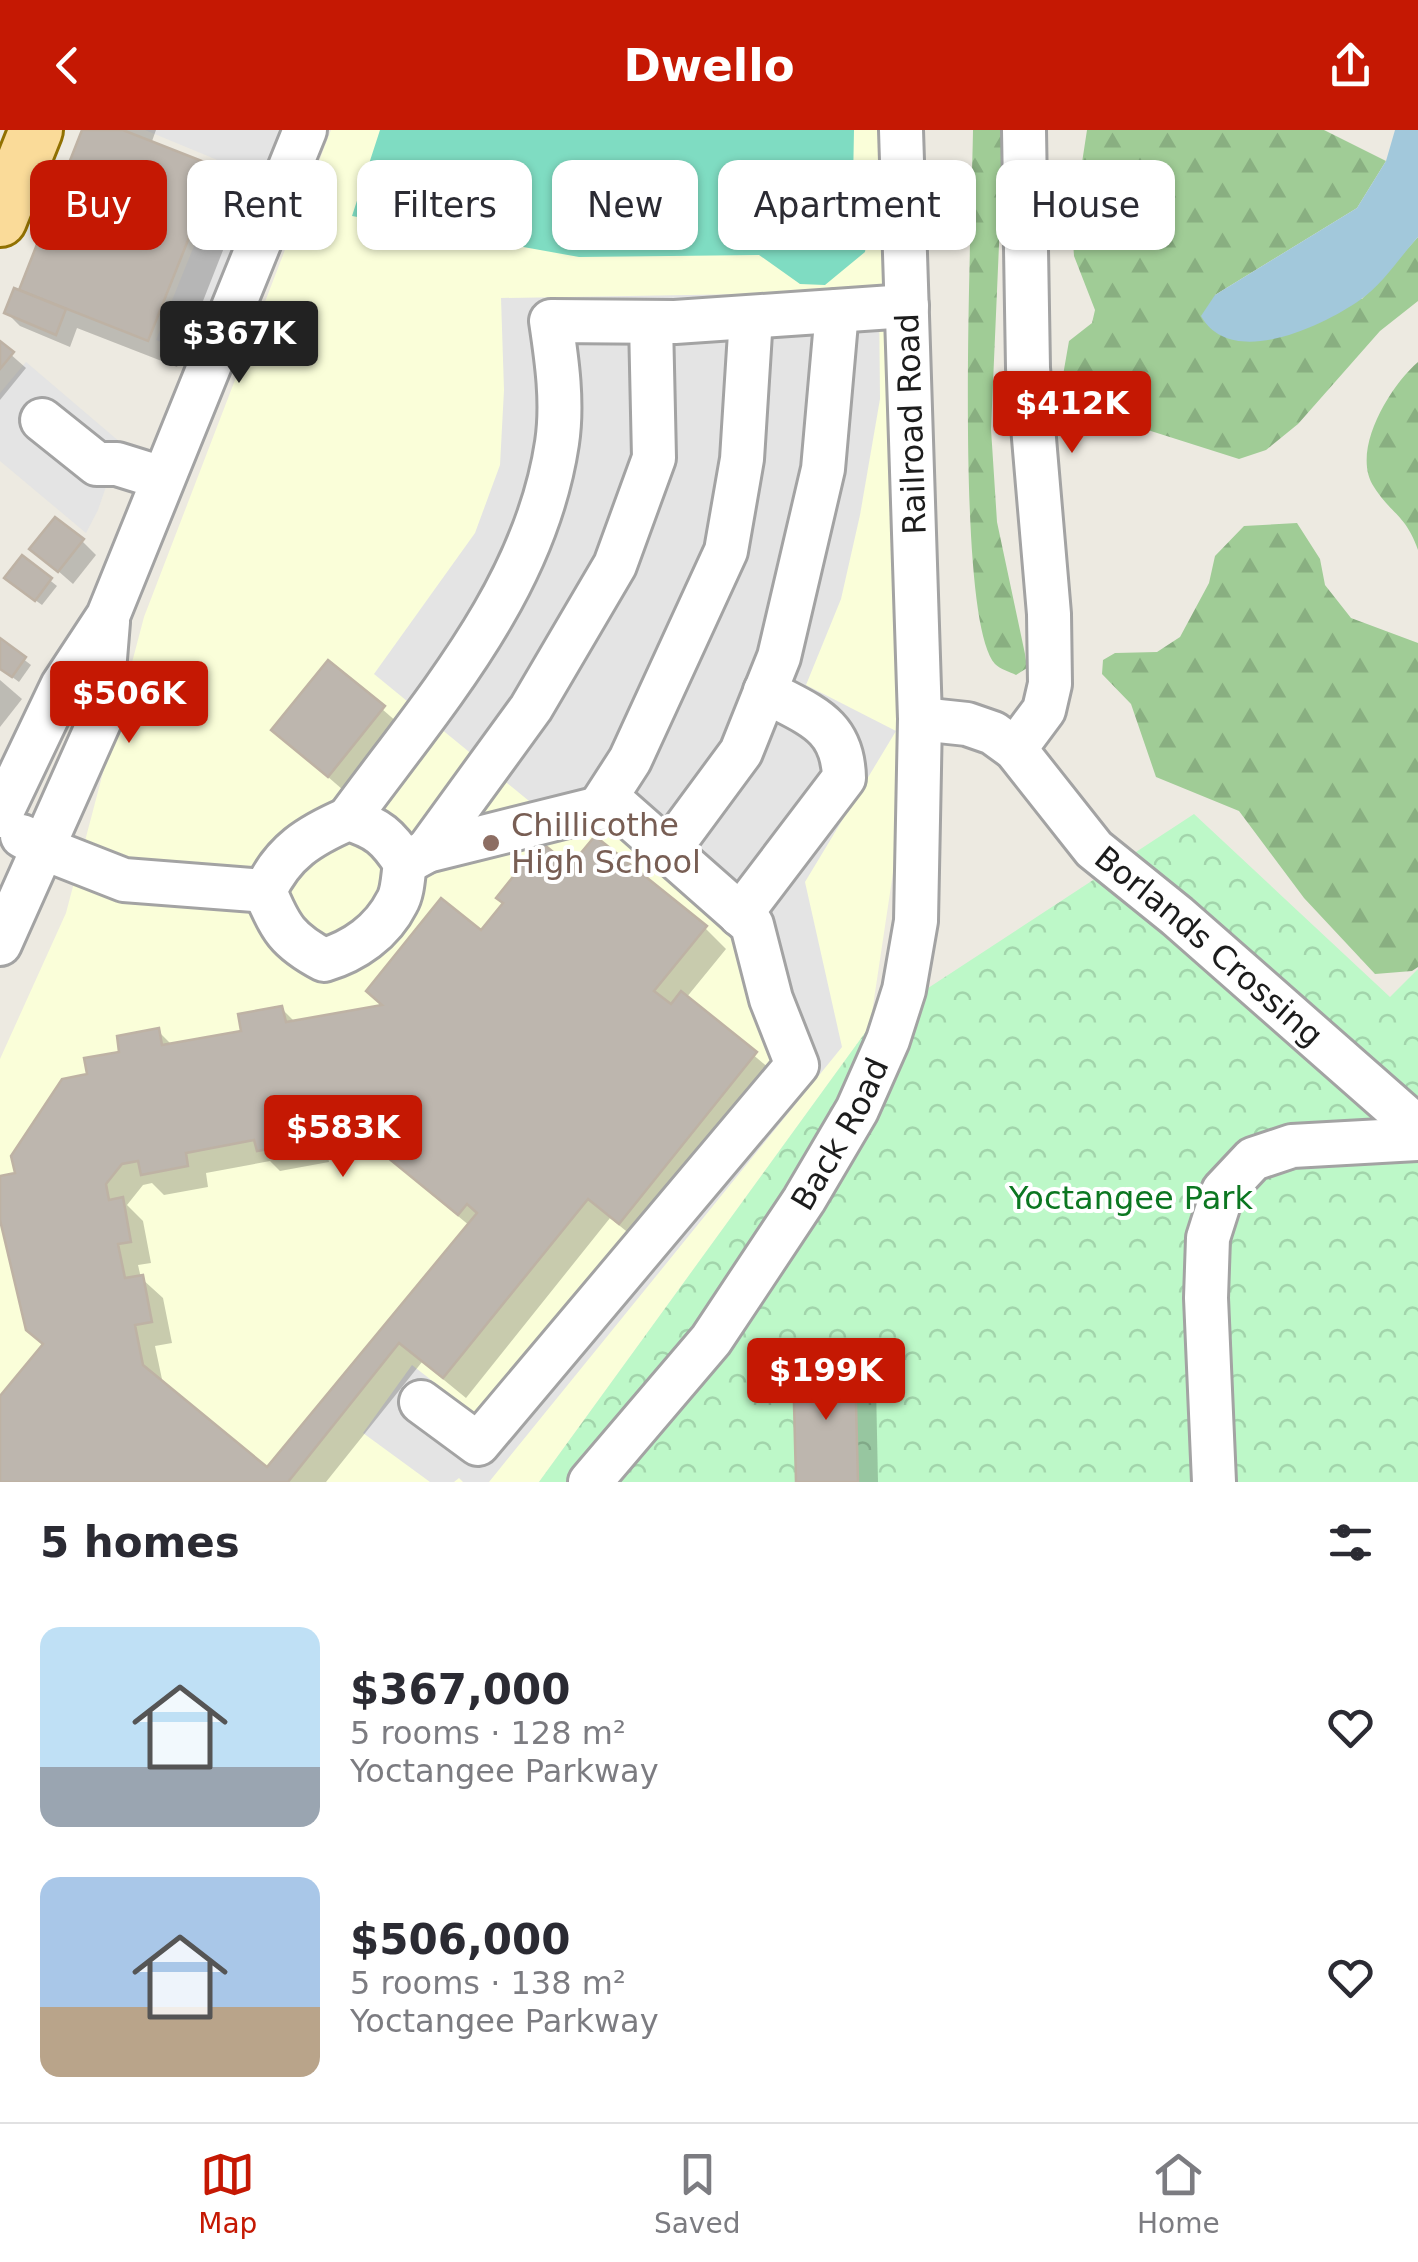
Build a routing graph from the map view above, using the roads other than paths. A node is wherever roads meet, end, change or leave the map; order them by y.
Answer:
1 (36, 130) edge
2 (305, 130) edge
3 (900, 130) edge
4 (1024, 130) edge
5 (5, 194) edge
6 (907, 306) junction
7 (838, 311) junction
8 (751, 317) junction
9 (651, 322) junction
10 (42, 420) dead end
11 (162, 478) junction
12 (108, 616) junction
13 (765, 691) junction
14 (920, 719) junction
15 (1016, 749) junction
16 (599, 808) junction
17 (348, 819) junction
18 (0, 820) edge
19 (44, 850) junction
20 (668, 851) junction
21 (416, 857) junction
22 (265, 891) junction
23 (740, 915) junction
24 (0, 944) edge
25 (1418, 1128) edge
26 (1418, 1140) edge
27 (421, 1402) dead end
28 (590, 1482) edge
29 (1214, 1482) edge

1 - 5 main road
2 - 11 street
3 - 6 street, Railroad Road
4 - 15 street
6 - 7 street
6 - 14 street, Railroad Road
7 - 8 street
7 - 13 street
8 - 9 street
8 - 16 street
9 - 17 street
9 - 21 street
10 - 11 street
11 - 12 street
12 - 18 street
12 - 19 street
13 - 20 street
13 - 23 street
14 - 15 street, Borlands Crossing
14 - 28 street, Back Road
15 - 25 street, Borlands Crossing
16 - 20 street
16 - 21 street
17 - 21 street
17 - 22 street
18 - 19 street
19 - 22 street
19 - 24 street
20 - 23 street
21 - 22 street
23 - 27 street
26 - 29 street

